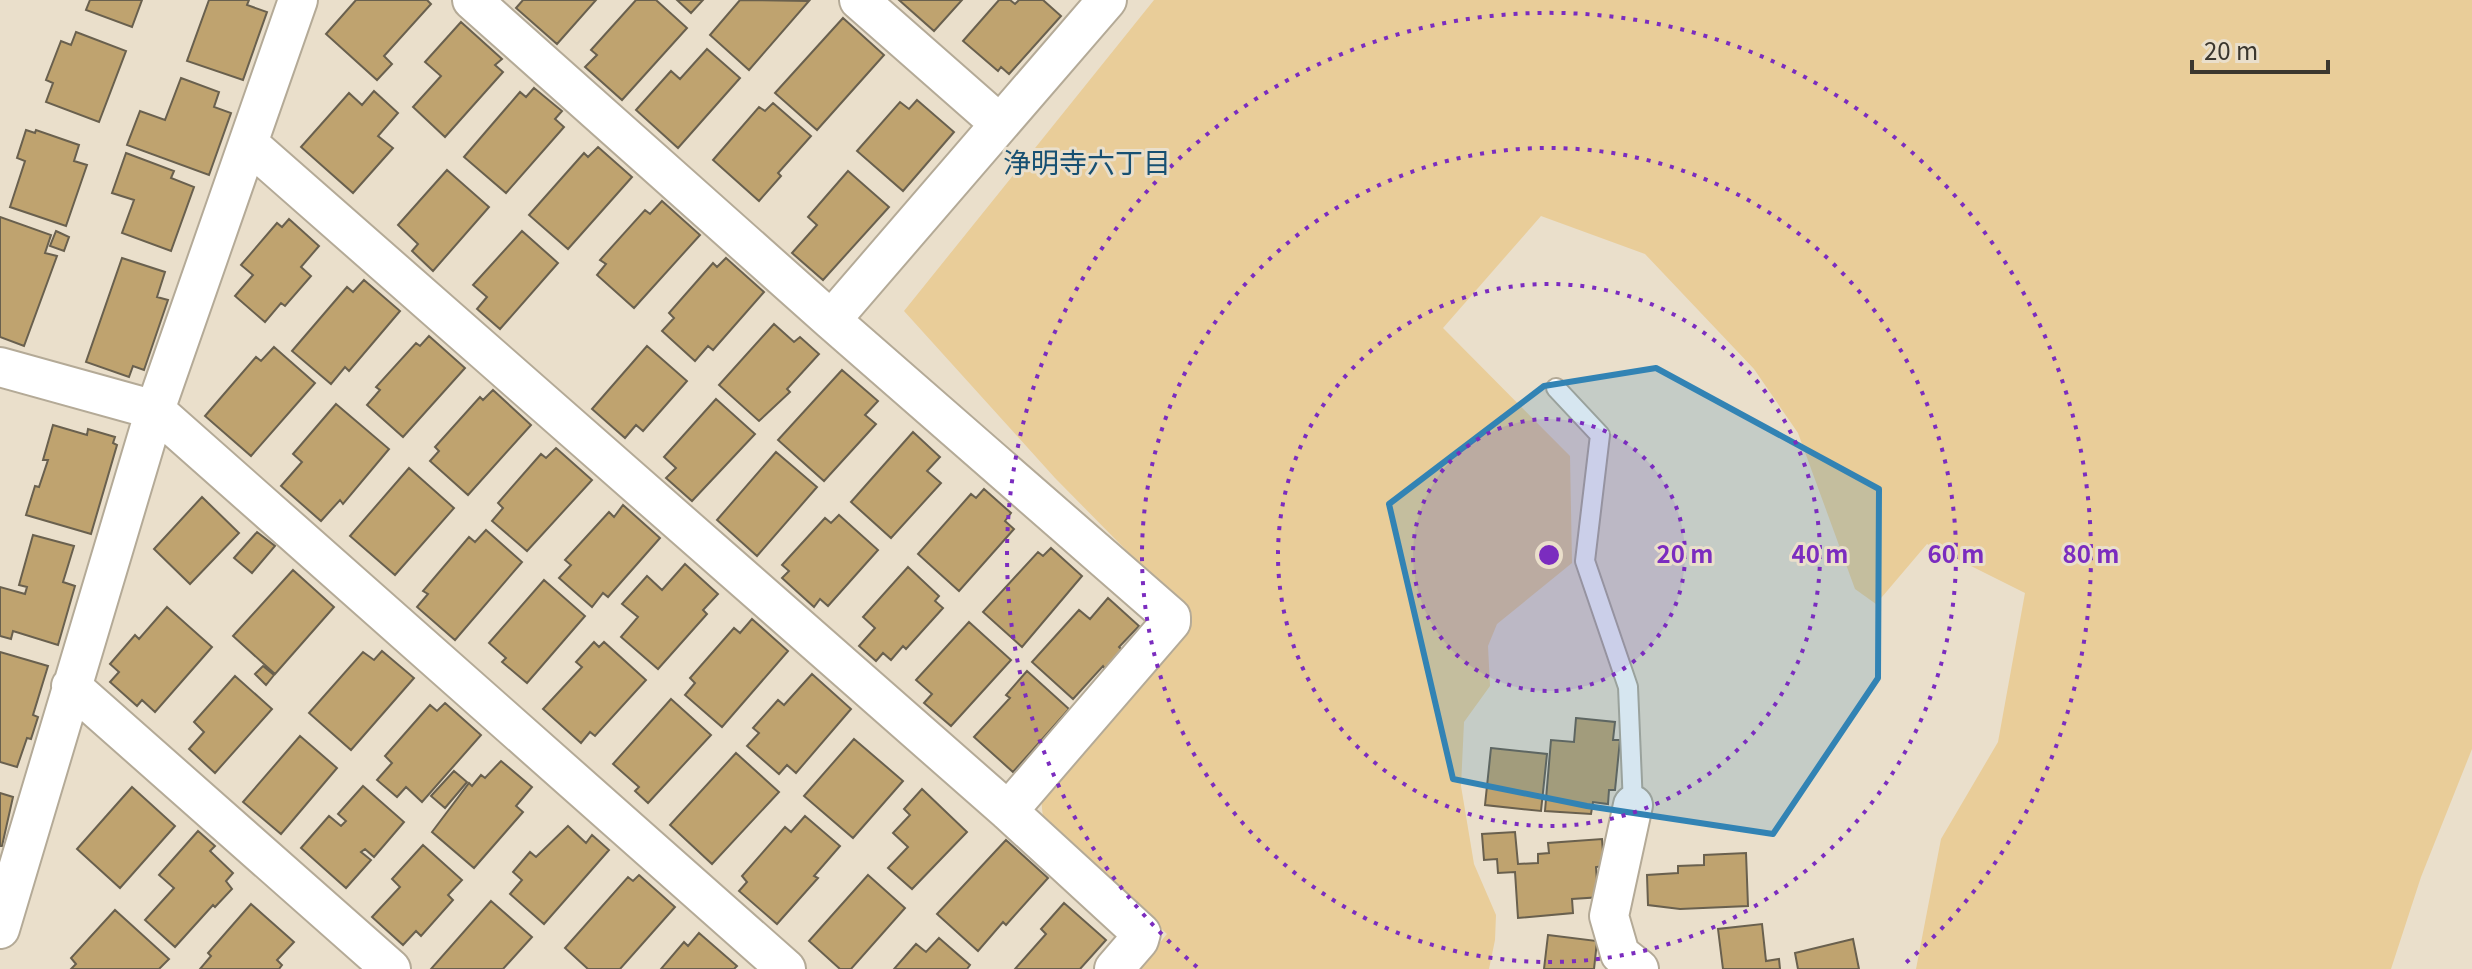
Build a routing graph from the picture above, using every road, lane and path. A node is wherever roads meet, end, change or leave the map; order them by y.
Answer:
1 (298, 0) edge
2 (472, 0) edge
3 (859, 0) edge
4 (1107, 0) edge
5 (1000, 124) junction
6 (249, 144) junction
7 (831, 320) junction
8 (0, 367) edge
9 (1556, 388) dead end
10 (155, 410) junction
11 (71, 686) junction
12 (1633, 805) joint
13 (1008, 811) junction
14 (0, 929) edge
15 (391, 969) edge
16 (786, 969) edge
17 (1114, 969) edge
18 (1639, 969) edge

1 - 6 street
2 - 7 street
3 - 5 street
4 - 5 street
5 - 7 street
6 - 10 street
6 - 13 street
7 - 13 street
8 - 10 street
9 - 12 lane
10 - 11 street
10 - 16 street
11 - 14 street
11 - 15 street
12 - 18 street
13 - 17 street

